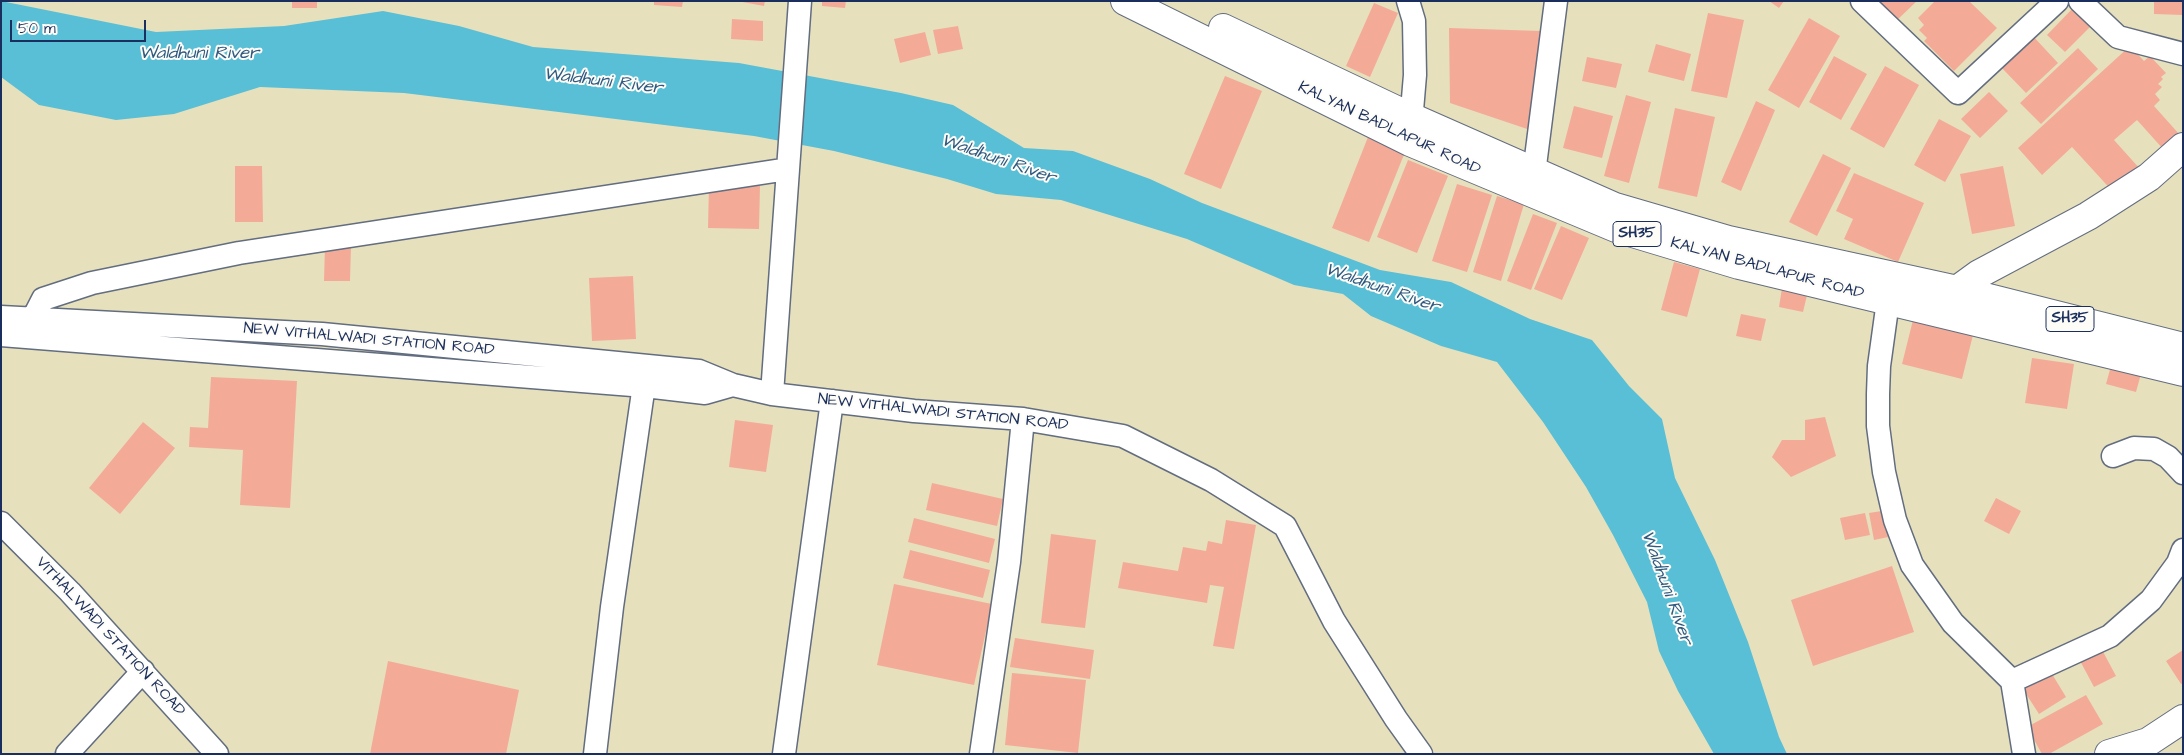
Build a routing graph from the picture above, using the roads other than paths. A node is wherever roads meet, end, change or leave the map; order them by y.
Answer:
1 (800, 1) edge
2 (1125, 1) edge
3 (1169, 1) edge
4 (1408, 1) edge
5 (1556, 1) edge
6 (1862, 1) edge
7 (2056, 1) edge
8 (2080, 1) edge
9 (2183, 54) edge
10 (1410, 130) junction
11 (2183, 147) edge
12 (788, 163) junction
13 (1534, 183) junction
14 (1893, 289) junction
15 (1952, 302) junction
16 (1, 317) edge
17 (28, 328) junction
18 (1, 335) edge
19 (436, 345) junction
20 (2183, 347) edge
21 (436, 369) junction
22 (2183, 372) edge
23 (645, 376) junction
24 (772, 394) junction
25 (832, 401) junction
26 (1023, 419) junction
27 (2113, 456) dead end
28 (2183, 473) edge
29 (1, 523) edge
30 (2183, 550) edge
31 (143, 671) junction
32 (2012, 681) junction
33 (2183, 719) edge
34 (67, 754) edge
35 (217, 754) edge
36 (595, 754) edge
37 (784, 754) edge
38 (981, 754) edge
39 (1421, 754) edge
40 (2024, 754) edge
41 (2109, 754) edge

1 - 12 street
2 - 10 main road, KALYAN BADLAPUR ROAD / SH35
3 - 10 main road, KALYAN BADLAPUR ROAD / SH35
4 - 10 street
5 - 13 street
6 - 7 street
8 - 9 street
10 - 13 main road, KALYAN BADLAPUR ROAD / SH35
11 - 15 main road
12 - 17 street
12 - 24 street
13 - 14 main road, KALYAN BADLAPUR ROAD / SH35
14 - 15 main road, KALYAN BADLAPUR ROAD / SH35
14 - 32 street
15 - 20 main road, KALYAN BADLAPUR ROAD / SH35
15 - 22 main road, KALYAN BADLAPUR ROAD / SH35
16 - 17 street, NEW VITHALWADI STATION ROAD
17 - 18 street, NEW VITHALWADI STATION ROAD
17 - 19 street, NEW VITHALWADI STATION ROAD
17 - 21 street, NEW VITHALWADI STATION ROAD
19 - 21 street
19 - 23 street, NEW VITHALWADI STATION ROAD
21 - 23 street, NEW VITHALWADI STATION ROAD
23 - 24 street, NEW VITHALWADI STATION ROAD
23 - 36 street
24 - 25 street, NEW VITHALWADI STATION ROAD
25 - 26 street, NEW VITHALWADI STATION ROAD
25 - 37 street
26 - 38 street
26 - 39 street, NEW VITHALWADI STATION ROAD
27 - 28 street
29 - 31 street, VITHALWADI STATION ROAD
30 - 32 street
31 - 34 street
31 - 35 street, VITHALWADI STATION ROAD
32 - 40 street
33 - 41 main road

